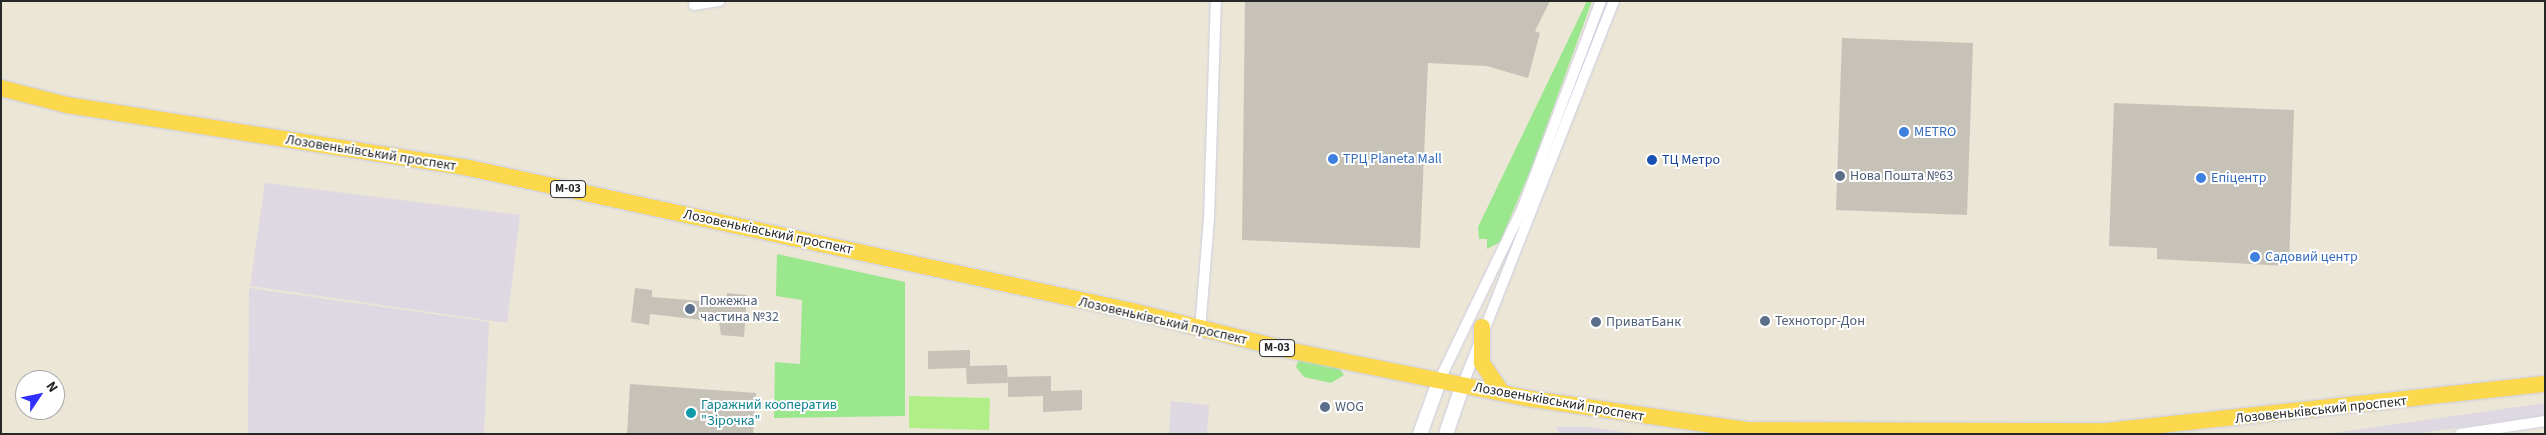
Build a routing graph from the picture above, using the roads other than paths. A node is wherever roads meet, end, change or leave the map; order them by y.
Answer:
1 (720, 1) edge
2 (1216, 1) edge
3 (1601, 1) edge
4 (1614, 1) edge
5 (694, 5) dead end
6 (1, 88) edge
7 (1492, 273) junction
8 (1505, 277) junction
9 (1482, 327) junction
10 (1200, 330) junction
11 (1440, 379) junction
12 (1463, 384) junction
13 (2545, 384) edge
14 (1502, 393) junction
15 (2545, 421) edge
16 (1420, 434) edge
17 (1446, 434) edge
18 (2460, 434) edge

1 - 5 street
2 - 10 street
3 - 7 street
4 - 8 street
6 - 10 highway, Лозовеньківський проспект / М-03
7 - 8 street
7 - 11 street
8 - 9 street
9 - 12 street
9 - 14 highway
10 - 11 highway, Лозовеньківський проспект / М-03
11 - 12 highway, Лозовеньківський проспект / М-03
11 - 16 main road
12 - 14 highway, Лозовеньківський проспект / М-03
12 - 17 main road
13 - 14 highway, Лозовеньківський проспект / М-03
15 - 18 street

